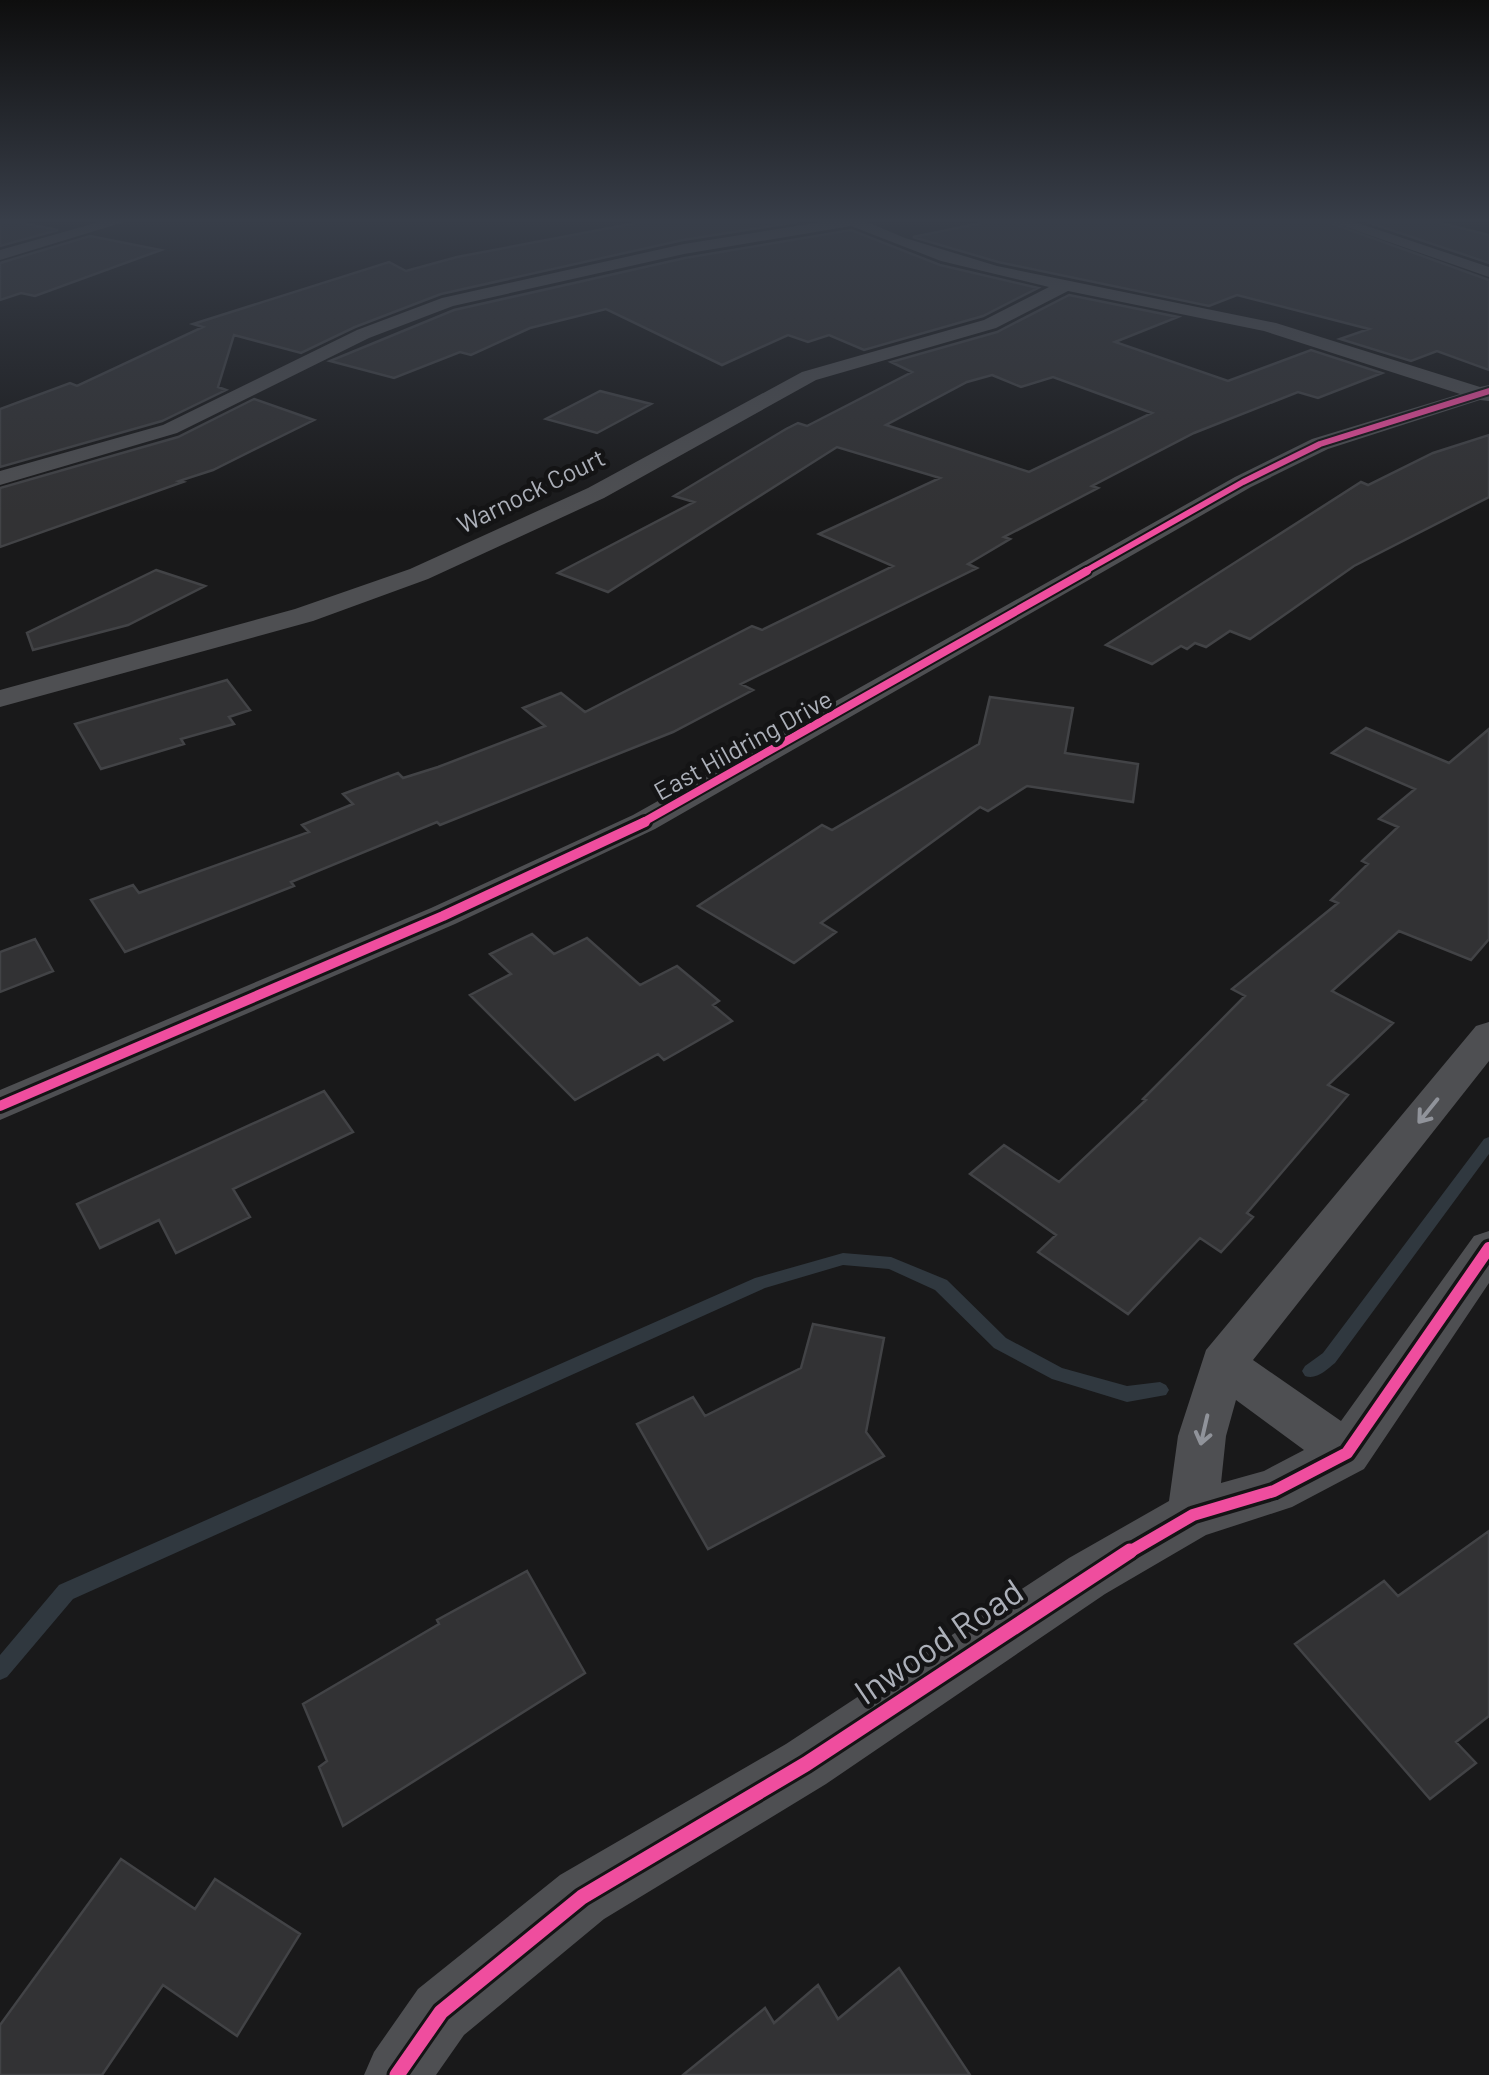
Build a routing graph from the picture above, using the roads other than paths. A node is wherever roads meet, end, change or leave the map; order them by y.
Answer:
1 (403, 319) edge
2 (1000, 319) edge
3 (1240, 319) edge
4 (1486, 394) edge
5 (0, 478) edge
6 (0, 700) edge
7 (1489, 1035) edge
8 (0, 1106) edge
9 (1489, 1248) edge
10 (1222, 1364) junction
11 (1347, 1453) junction
12 (1192, 1515) junction
13 (397, 2075) edge

1 - 5 street
2 - 6 street, Warnock Court
3 - 4 street
4 - 8 street, East Hildring Drive
7 -> 10 street
9 - 11 street, Inwood Road
10 - 11 street
10 -> 12 street
11 - 12 street, Inwood Road
12 - 13 street, Inwood Road

